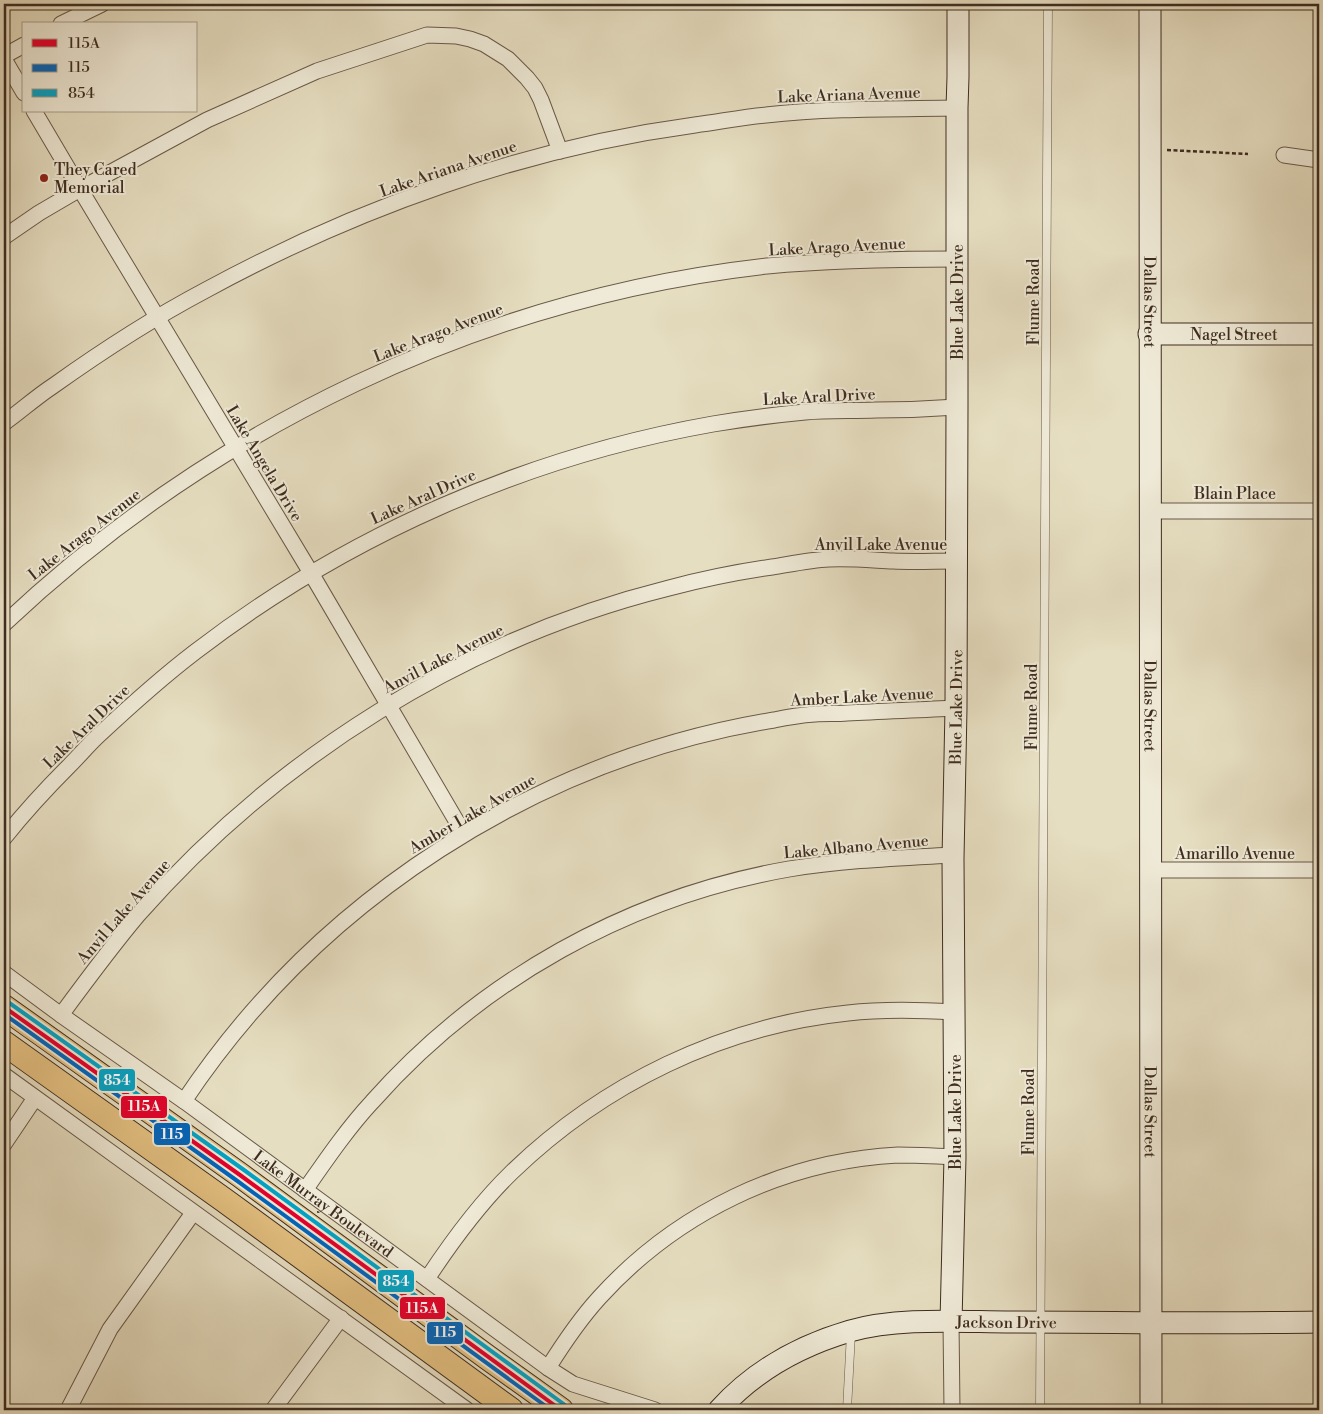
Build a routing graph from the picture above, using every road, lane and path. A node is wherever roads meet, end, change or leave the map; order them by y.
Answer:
1 (102, 4) edge
2 (958, 4) edge
3 (1048, 4) edge
4 (1150, 4) edge
5 (65, 22) edge
6 (22, 46) edge
7 (4, 57) edge
8 (22, 89) edge
9 (956, 108) junction
10 (35, 112) edge
11 (1165, 150) dead end
12 (560, 151) junction
13 (1248, 154) dead end
14 (1284, 155) dead end
15 (1319, 160) edge
16 (80, 189) junction
17 (4, 237) edge
18 (956, 259) junction
19 (157, 318) junction
20 (1150, 334) junction
21 (1319, 334) edge
22 (957, 407) junction
23 (4, 422) edge
24 (235, 448) junction
25 (1150, 511) junction
26 (1319, 511) edge
27 (956, 561) junction
28 (311, 573) junction
29 (4, 624) edge
30 (388, 706) junction
31 (956, 708) junction
32 (464, 834) junction
33 (4, 838) edge
34 (953, 855) junction
35 (1150, 870) junction
36 (1319, 870) edge
37 (4, 973) edge
38 (4, 1007) edge
39 (954, 1012) junction
40 (61, 1015) junction
41 (4, 1043) edge
42 (4, 1075) edge
43 (35, 1098) junction
44 (184, 1101) junction
45 (4, 1144) edge
46 (955, 1157) junction
47 (305, 1190) junction
48 (193, 1213) junction
49 (427, 1279) junction
50 (341, 1318) junction
51 (951, 1322) junction
52 (1041, 1322) junction
53 (1319, 1322) edge
54 (1151, 1324) junction
55 (851, 1331) junction
56 (548, 1368) junction
57 (68, 1410) edge
58 (273, 1410) edge
59 (467, 1410) edge
60 (511, 1410) edge
61 (561, 1410) edge
62 (655, 1410) edge
63 (719, 1410) edge
64 (847, 1410) edge
65 (952, 1410) edge
66 (1040, 1410) edge
67 (1151, 1410) edge

1 - 5 street
2 - 9 street, Blue Lake Drive
3 - 52 lane, Flume Road
4 - 20 street, Dallas Street
6 - 7 street
7 - 8 street
9 - 12 street, Lake Ariana Avenue
9 - 18 street, Blue Lake Drive
10 - 16 street, Lake Angela Drive
11 - 13 path
12 - 16 street
12 - 19 street, Lake Ariana Avenue
14 - 15 street
16 - 17 street
16 - 19 street, Lake Angela Drive
18 - 22 street, Blue Lake Drive
18 - 24 street, Lake Arago Avenue
19 - 23 street, Lake Ariana Avenue
19 - 24 street, Lake Angela Drive
20 - 21 street, Nagel Street
20 - 25 street, Dallas Street
22 - 27 street, Blue Lake Drive
22 - 28 street, Lake Aral Drive
24 - 28 street, Lake Angela Drive
24 - 29 street, Lake Arago Avenue
25 - 26 street, Blain Place
25 - 35 street, Dallas Street
27 - 30 street, Anvil Lake Avenue
27 - 31 street, Blue Lake Drive
28 - 30 street, Lake Angela Drive
28 - 33 street, Lake Aral Drive
30 - 32 street, Lake Angela Drive
30 - 40 street, Anvil Lake Avenue
31 - 32 street, Amber Lake Avenue
31 - 34 street, Blue Lake Drive
32 - 44 street, Amber Lake Avenue
34 - 39 street, Blue Lake Drive
34 - 47 street, Lake Albano Avenue
35 - 36 street, Amarillo Avenue
35 - 54 street, Dallas Street
37 - 40 street, Lake Murray Boulevard
38 - 61 main road, Lake Murray Boulevard
39 - 46 street, Blue Lake Drive
39 - 49 street
40 - 44 street, Lake Murray Boulevard
41 - 60 main road
42 - 43 street
43 - 45 street
43 - 48 street
44 - 47 street, Lake Murray Boulevard
46 - 51 street, Blue Lake Drive
46 - 56 street
47 - 49 street, Lake Murray Boulevard
48 - 50 street
48 - 57 street
49 - 56 street, Lake Murray Boulevard
50 - 58 street
50 - 59 street
51 - 52 street, Jackson Drive
51 - 55 street, Jackson Drive
51 - 65 street, Blue Lake Drive
52 - 54 street, Jackson Drive
52 - 66 lane, Flume Road
53 - 54 street, Jackson Drive
54 - 67 street, Dallas Street
55 - 63 street, Jackson Drive
55 - 64 lane
56 - 62 street, Lake Murray Boulevard

